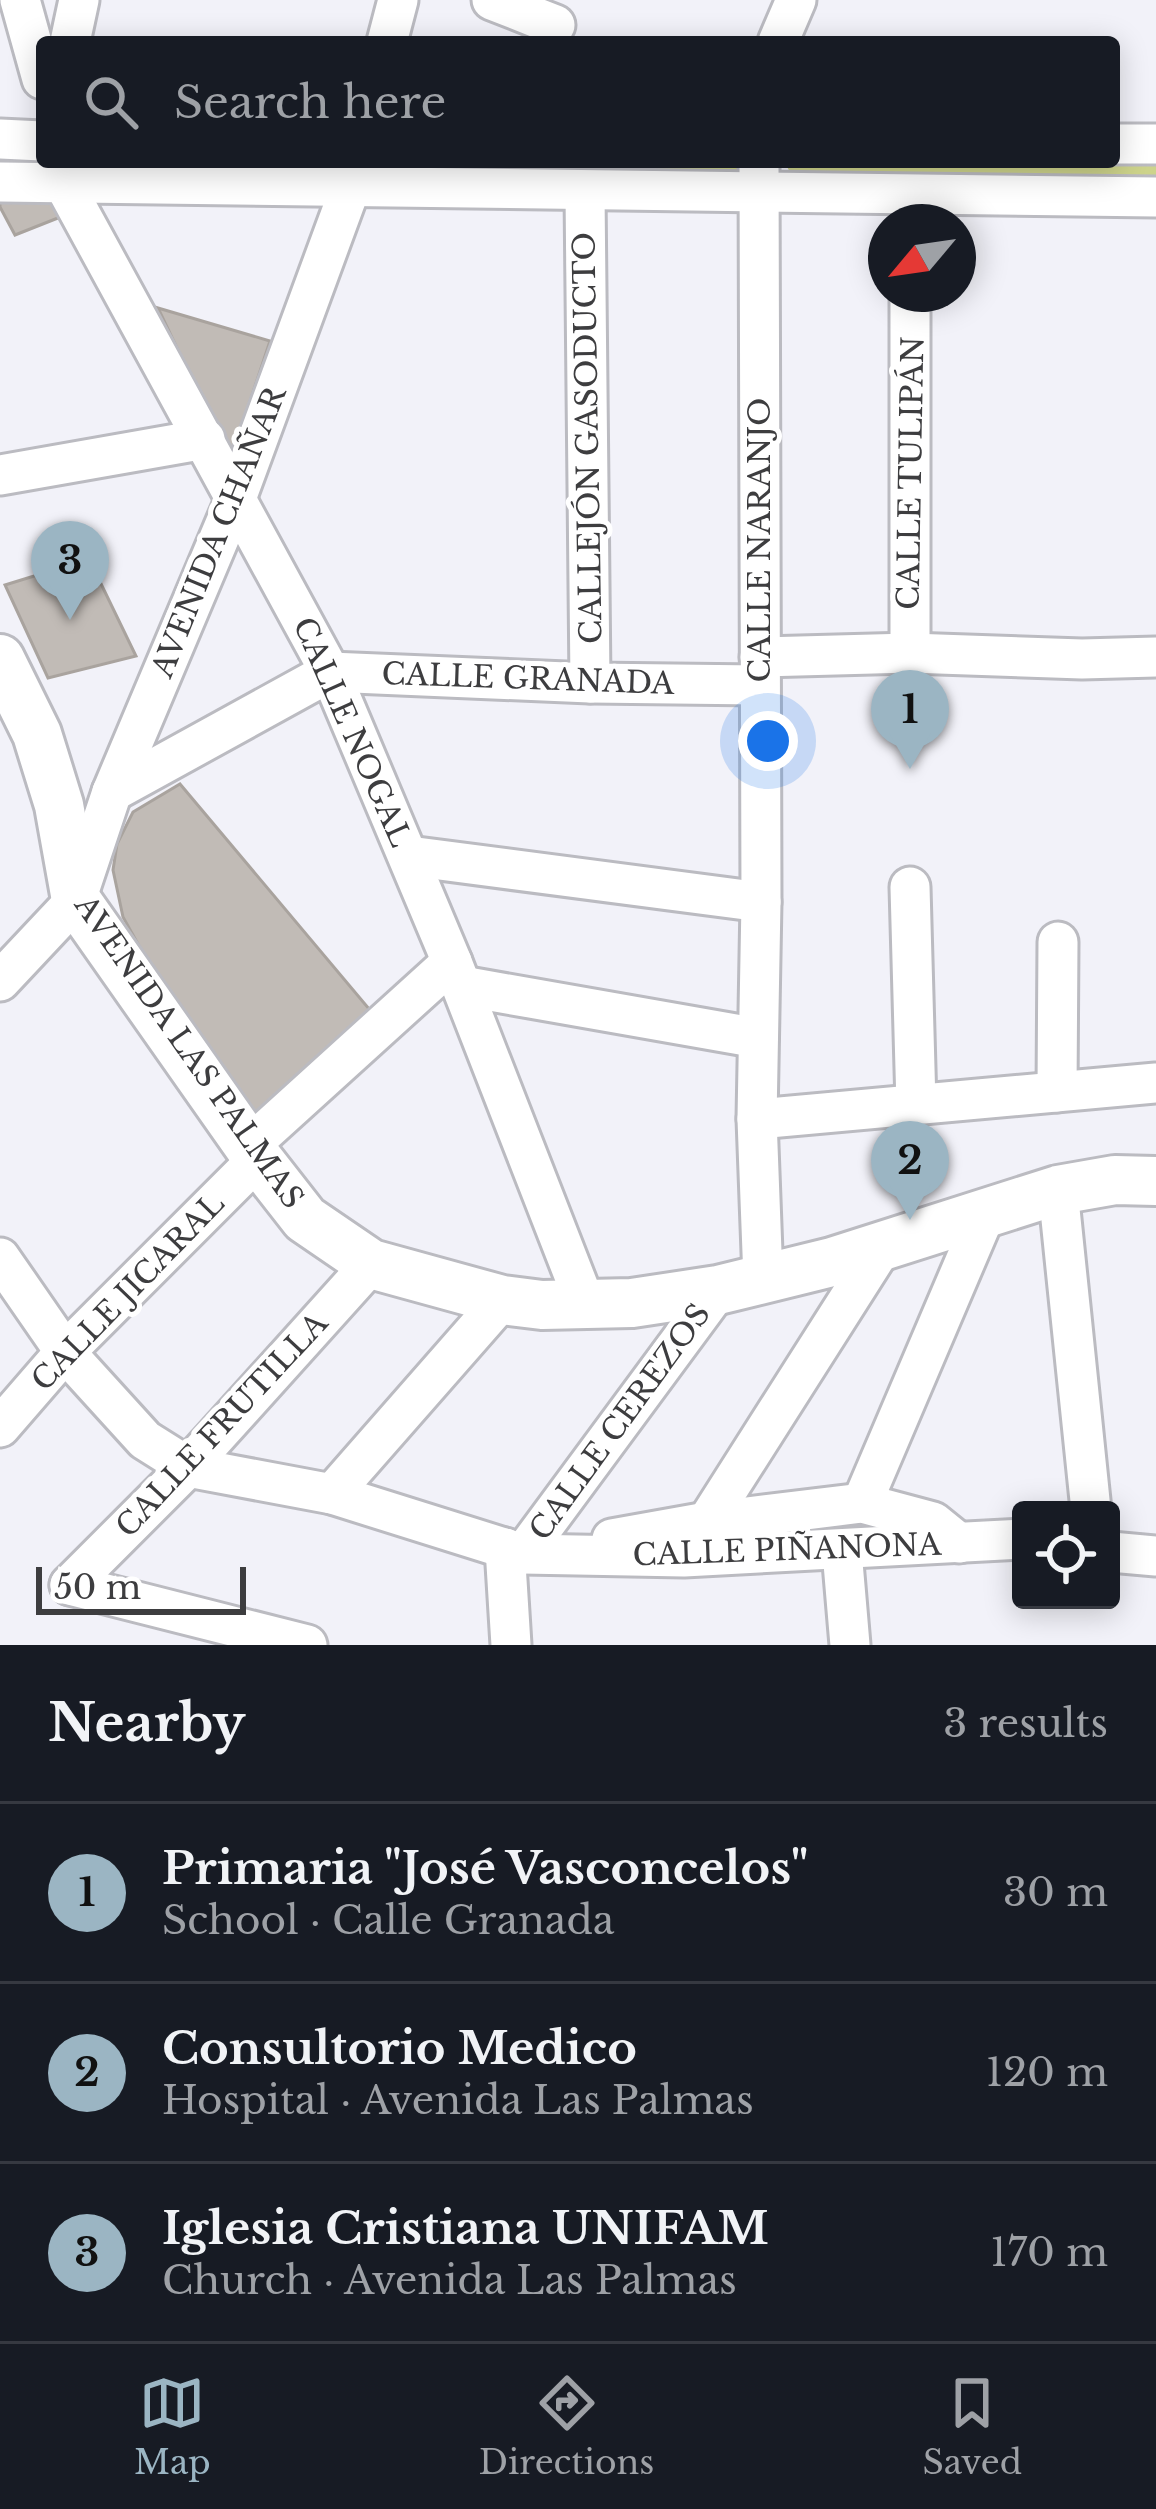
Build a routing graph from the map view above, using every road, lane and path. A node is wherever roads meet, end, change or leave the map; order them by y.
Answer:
1 (20, 0) edge
2 (79, 0) edge
3 (398, 0) edge
4 (492, 0) edge
5 (796, 0) edge
6 (555, 25) dead end
7 (71, 36) edge
8 (389, 36) edge
9 (781, 36) edge
10 (36, 57) edge
11 (1120, 144) edge
12 (1156, 144) edge
13 (355, 175) edge
14 (759, 177) edge
15 (0, 182) edge
16 (64, 184) junction
17 (585, 193) junction
18 (1156, 197) edge
19 (881, 204) edge
20 (976, 205) edge
21 (910, 312) edge
22 (205, 439) junction
23 (0, 475) edge
24 (237, 496) junction
25 (910, 652) junction
26 (1156, 657) edge
27 (2, 667) edge
28 (759, 671) junction
29 (330, 672) junction
30 (590, 683) junction
31 (112, 792) junction
32 (409, 856) junction
33 (910, 887) dead end
34 (76, 900) junction
35 (760, 902) junction
36 (1058, 942) dead end
37 (457, 974) junction
38 (0, 981) edge
39 (758, 1038) junction
40 (1156, 1083) edge
41 (1057, 1092) junction
42 (916, 1105) junction
43 (757, 1119) junction
44 (254, 1152) junction
45 (1156, 1180) edge
46 (1058, 1190) junction
47 (987, 1210) junction
48 (882, 1247) junction
49 (0, 1258) edge
50 (371, 1264) junction
51 (740, 1284) junction
52 (502, 1300) junction
53 (586, 1306) junction
54 (65, 1352) junction
55 (0, 1427) edge
56 (188, 1467) junction
57 (332, 1494) junction
58 (1090, 1501) edge
59 (862, 1503) junction
60 (707, 1522) junction
61 (1012, 1540) edge
62 (959, 1544) junction
63 (514, 1551) junction
64 (842, 1551) junction
65 (1120, 1553) edge
66 (1156, 1556) edge
67 (307, 1645) edge
68 (511, 1645) edge
69 (850, 1645) edge

1 - 10 street
2 - 7 street
3 - 8 street
4 - 6 street
5 - 9 street
11 - 12 street
13 - 16 street
13 - 17 street
13 - 24 street, AVENIDA CHAÑAR
14 - 17 street
14 - 19 street
14 - 28 street, CALLE NARANJO
15 - 16 street
16 - 22 street, CALLE NOGAL
17 - 30 street, CALLEJÓN GASODUCTO
18 - 20 street
21 - 25 street, CALLE TULIPÁN
22 - 23 street
22 - 24 street, CALLE NOGAL
24 - 29 street, CALLE NOGAL
24 - 31 street, AVENIDA CHAÑAR
25 - 26 street, CALLE GRANADA
25 - 28 street, CALLE GRANADA
27 - 34 main road, AVENIDA LAS PALMAS
28 - 30 street, CALLE GRANADA
28 - 35 street, CALLE NARANJO
29 - 30 street, CALLE GRANADA
29 - 31 street
29 - 32 street, CALLE NOGAL
31 - 34 street, AVENIDA CHAÑAR
32 - 35 street
32 - 37 street, CALLE NOGAL
33 - 42 street
34 - 38 street
34 - 44 main road, AVENIDA LAS PALMAS
35 - 39 street, CALLE NARANJO
36 - 41 street
37 - 39 street
37 - 44 street, CALLE JICARAL
37 - 53 street, CALLE NOGAL
39 - 43 street, CALLE NARANJO
40 - 41 street
41 - 42 street
42 - 43 street
43 - 51 street, CALLE NARANJO
44 - 50 main road, AVENIDA LAS PALMAS
44 - 54 street, CALLE JICARAL
45 - 46 main road, AVENIDA LAS PALMAS
46 - 47 main road, AVENIDA LAS PALMAS
46 - 58 street
47 - 48 main road, AVENIDA LAS PALMAS
47 - 59 street
48 - 51 main road, AVENIDA LAS PALMAS
48 - 60 street
49 - 54 street
50 - 52 main road, AVENIDA LAS PALMAS
50 - 56 street, CALLE FRUTILLA
51 - 53 main road, AVENIDA LAS PALMAS
51 - 63 street, CALLE CEREZOS
52 - 53 main road, AVENIDA LAS PALMAS
52 - 57 street
54 - 55 street, CALLE JICARAL
54 - 56 street
56 - 57 street, CALLE PIÑANONA
56 - 67 street, CALLE FRUTILLA
57 - 63 street, CALLE PIÑANONA
59 - 60 street, CALLE PIÑANONA
59 - 62 street, CALLE PIÑANONA
60 - 63 street, CALLE PIÑANONA
61 - 62 street
62 - 64 street, CALLE PIÑANONA
63 - 64 street, CALLE PIÑANONA
63 - 68 street
64 - 69 street
65 - 66 street

